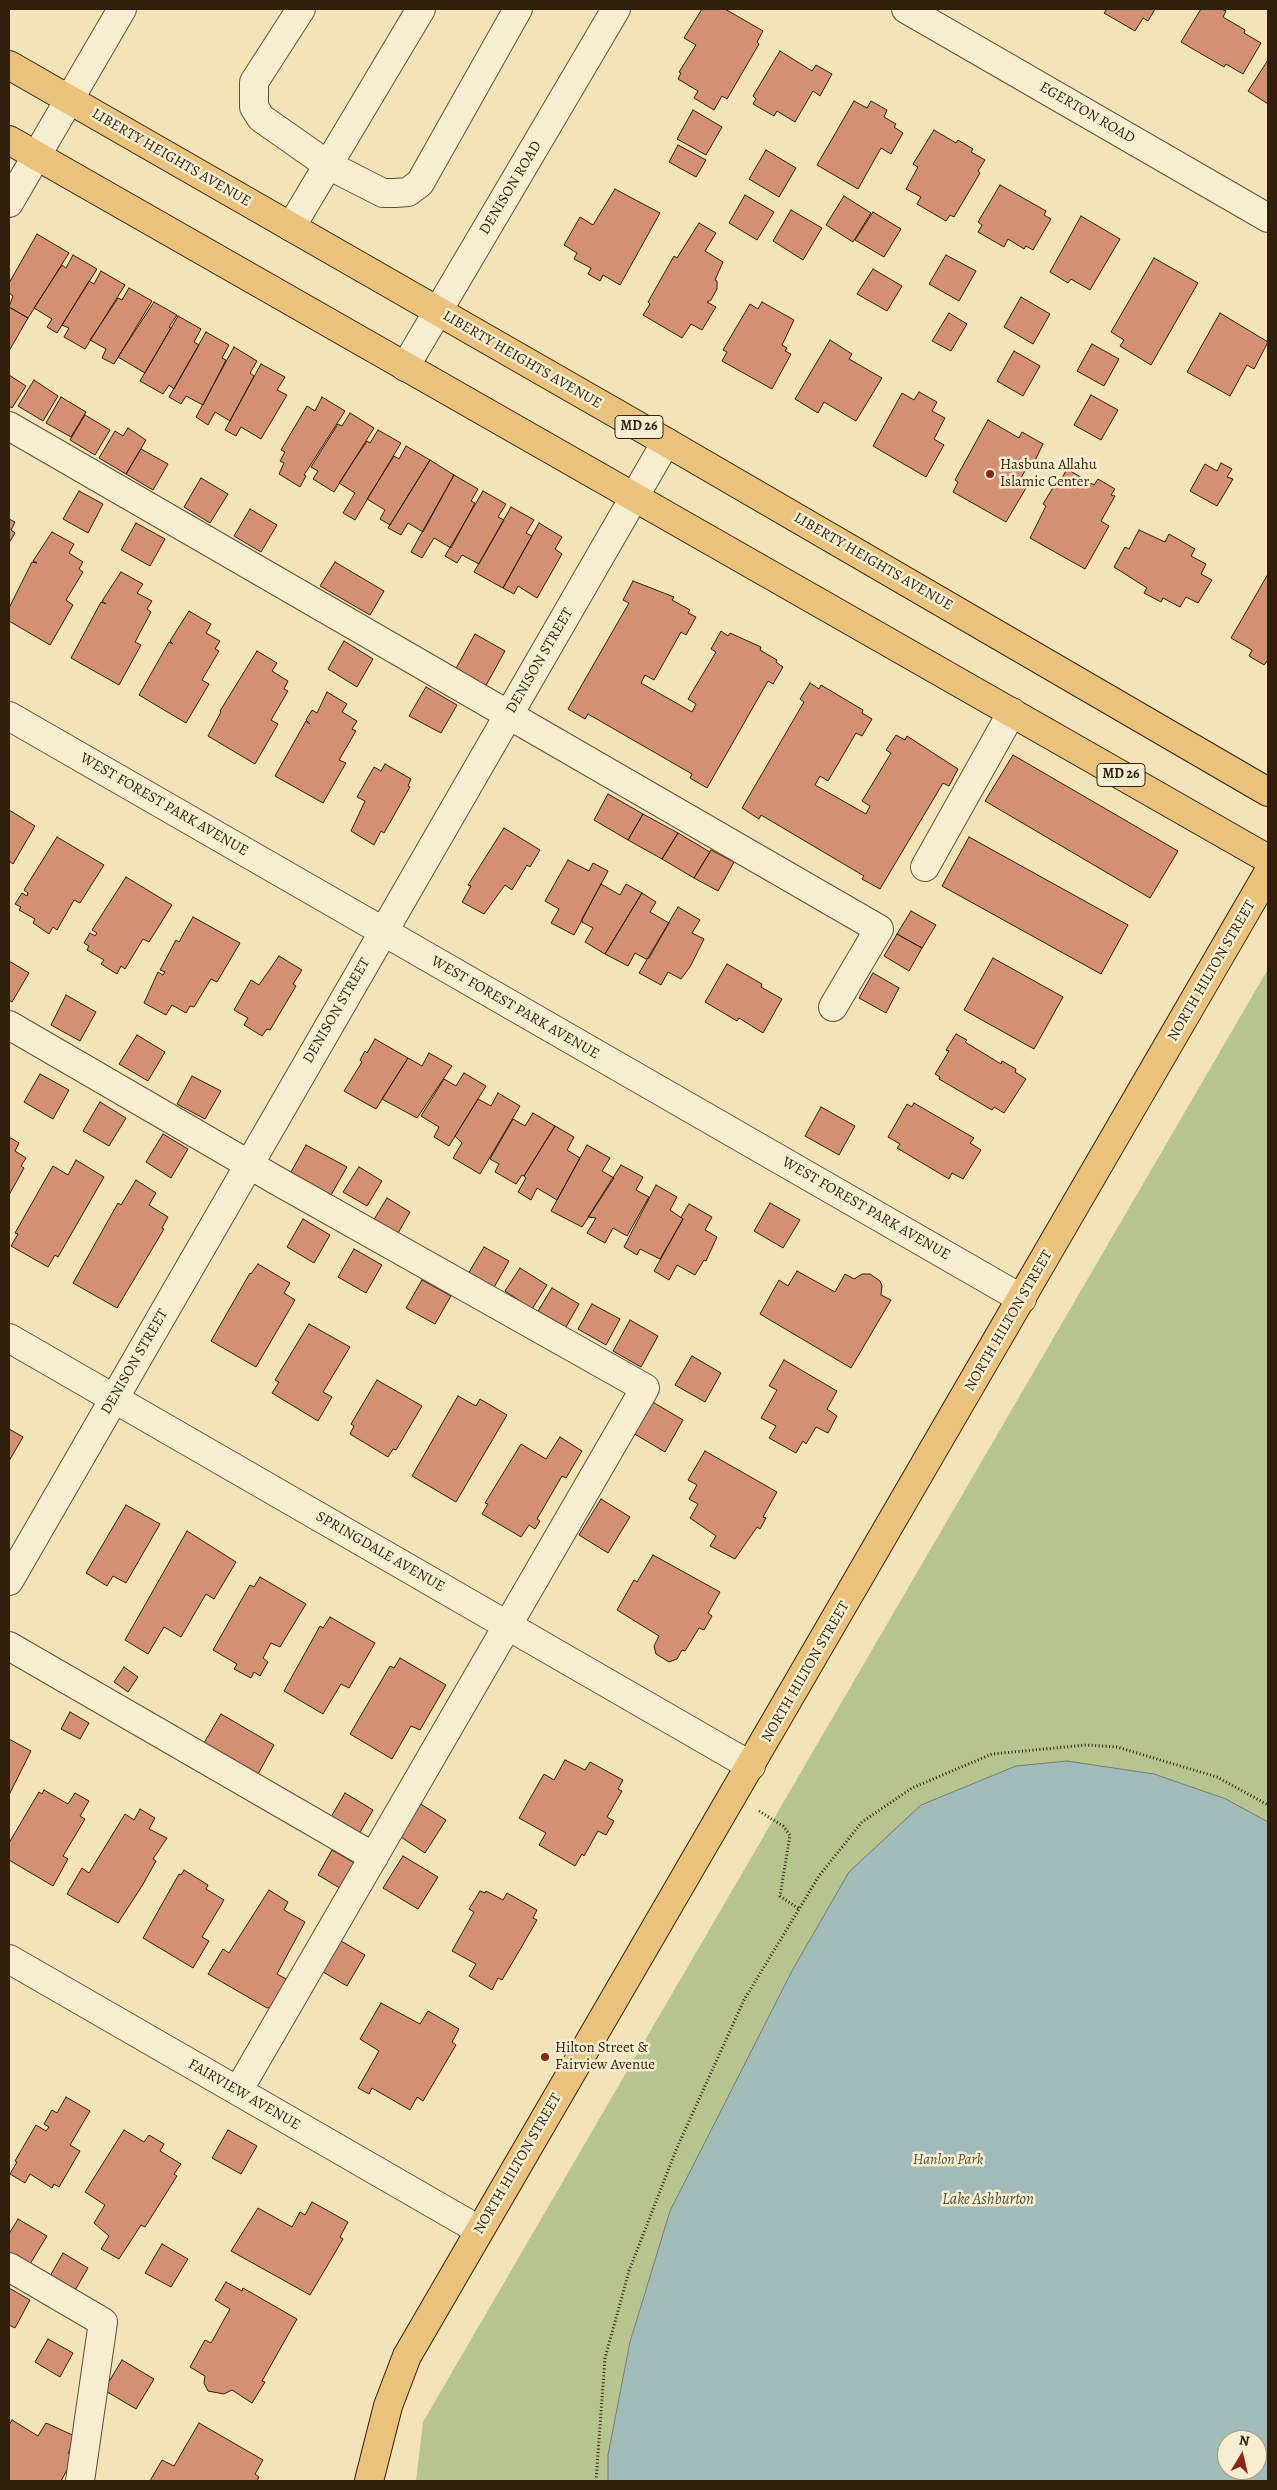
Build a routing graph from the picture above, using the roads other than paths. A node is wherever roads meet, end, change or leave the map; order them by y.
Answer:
1 (122, 9) edge
2 (300, 9) edge
3 (421, 9) edge
4 (518, 9) edge
5 (616, 9) edge
6 (906, 9) edge
7 (9, 65) edge
8 (69, 99) junction
9 (9, 140) edge
10 (36, 156) junction
11 (328, 166) junction
12 (9, 203) edge
13 (1268, 218) edge
14 (292, 228) junction
15 (438, 311) junction
16 (405, 367) junction
17 (9, 426) edge
18 (666, 442) junction
19 (634, 498) junction
20 (1012, 712) junction
21 (509, 715) junction
22 (9, 716) edge
23 (1268, 792) edge
24 (1268, 859) edge
25 (925, 867) dead end
26 (1268, 873) edge
27 (384, 932) junction
28 (833, 1007) dead end
29 (9, 1025) edge
30 (248, 1164) junction
31 (1022, 1299) junction
32 (9, 1338) edge
33 (114, 1399) junction
34 (9, 1581) edge
35 (508, 1626) junction
36 (9, 1646) edge
37 (751, 1766) junction
38 (374, 1857) junction
39 (9, 1959) edge
40 (238, 2091) junction
41 (479, 2230) junction
42 (9, 2268) edge
43 (80, 2481) edge
44 (369, 2481) edge

1 - 8 street
2 - 11 street
3 - 11 street
4 - 11 street
5 - 15 street, DENISON ROAD
6 - 13 street, EGERTON ROAD
7 - 8 main road, LIBERTY HEIGHTS AVENUE / MD 26
8 - 10 street
8 - 14 main road, LIBERTY HEIGHTS AVENUE / MD 26
9 - 10 main road, MD 26
10 - 12 street
10 - 16 main road, MD 26
11 - 14 street
14 - 15 main road, LIBERTY HEIGHTS AVENUE / MD 26
15 - 16 street, DENISON ROAD
15 - 18 main road, LIBERTY HEIGHTS AVENUE / MD 26
16 - 19 main road, MD 26
17 - 21 street
18 - 19 street, DENISON STREET
18 - 23 main road, LIBERTY HEIGHTS AVENUE / MD 26
19 - 20 main road, MD 26
19 - 21 street, DENISON STREET
20 - 24 main road, MD 26
20 - 25 street
21 - 27 street, DENISON STREET
21 - 28 street
22 - 27 street, WEST FOREST PARK AVENUE
26 - 31 main road, NORTH HILTON STREET
27 - 30 street, DENISON STREET
27 - 31 street, WEST FOREST PARK AVENUE
29 - 30 street
30 - 33 street, DENISON STREET
30 - 35 street
31 - 37 main road, NORTH HILTON STREET
32 - 33 street, SPRINGDALE AVENUE
33 - 34 street, DENISON STREET
33 - 35 street, SPRINGDALE AVENUE
35 - 37 street, SPRINGDALE AVENUE
35 - 38 street
36 - 38 street
37 - 41 main road, NORTH HILTON STREET
38 - 40 street
39 - 40 street, FAIRVIEW AVENUE
40 - 41 street, FAIRVIEW AVENUE
41 - 44 main road, NORTH HILTON STREET
42 - 43 street

